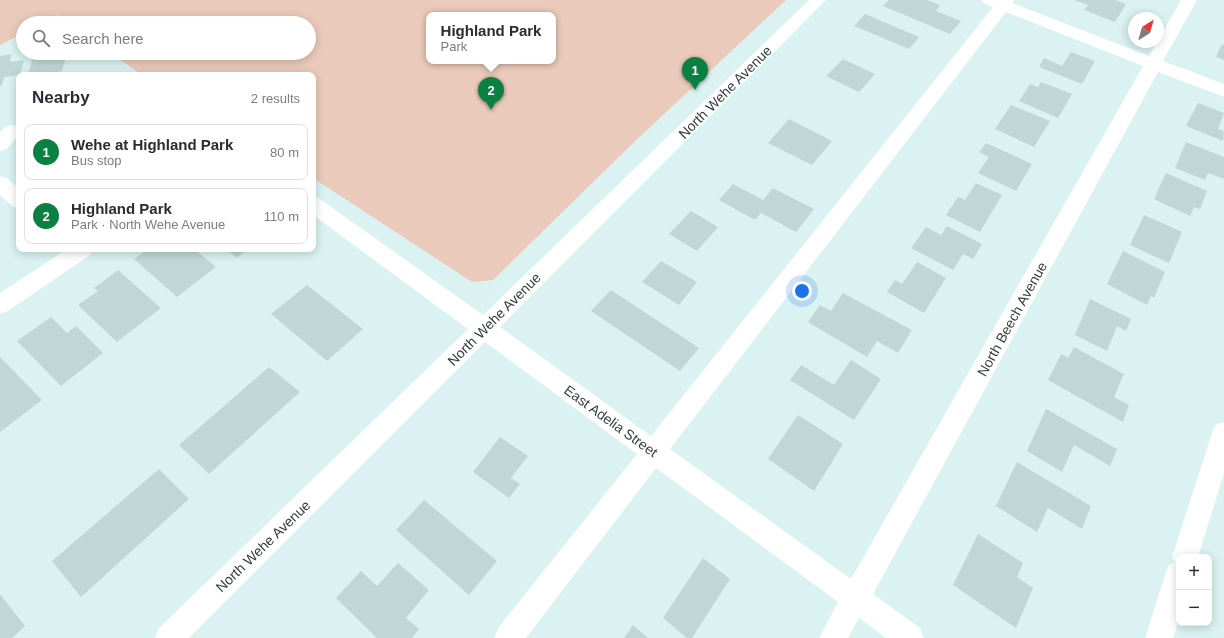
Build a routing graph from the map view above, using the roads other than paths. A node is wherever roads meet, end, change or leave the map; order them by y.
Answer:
1 (818, 0) edge
2 (1190, 0) edge
3 (1000, 2) edge
4 (1154, 64) junction
5 (1224, 91) edge
6 (0, 183) edge
7 (16, 198) edge
8 (316, 206) edge
9 (75, 252) edge
10 (0, 304) edge
11 (484, 329) junction
12 (1224, 433) edge
13 (654, 452) junction
14 (1186, 554) edge
15 (1176, 584) edge
16 (855, 598) junction
17 (169, 638) edge
18 (508, 638) edge
19 (833, 638) edge
20 (910, 638) edge
21 (1159, 638) edge

1 - 11 street, North Wehe Avenue
2 - 4 street, North Beech Avenue
3 - 4 street
3 - 13 street
4 - 5 street
4 - 16 street, North Beech Avenue
6 - 7 street
8 - 11 street, East Adelia Street
9 - 10 street
11 - 13 street, East Adelia Street
11 - 17 street, North Wehe Avenue
12 - 14 street
13 - 16 street, East Adelia Street
13 - 18 street
15 - 21 street
16 - 19 street, North Beech Avenue
16 - 20 street, East Adelia Street

